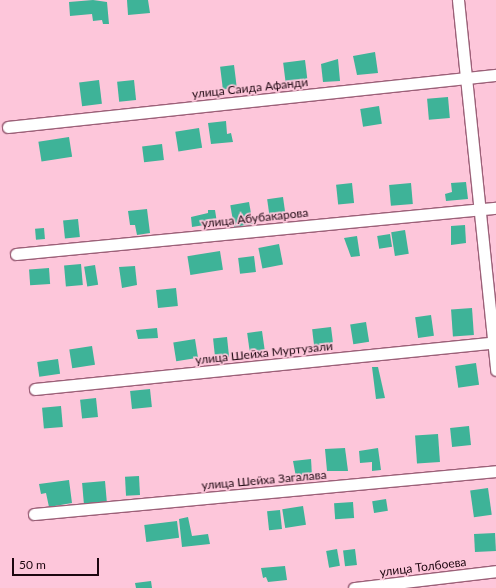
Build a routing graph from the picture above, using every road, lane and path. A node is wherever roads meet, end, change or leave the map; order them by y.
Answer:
1 (458, 0) edge
2 (496, 75) edge
3 (466, 78) junction
4 (8, 127) dead end
5 (496, 208) edge
6 (480, 210) junction
7 (16, 254) dead end
8 (495, 342) edge
9 (496, 370) edge
10 (35, 389) dead end
11 (496, 471) edge
12 (34, 514) dead end
13 (496, 571) edge
14 (354, 588) edge

1 - 3 street
2 - 3 street, улица Саида Афанди
3 - 4 street, улица Саида Афанди
3 - 6 street
5 - 6 street, улица Абубакарова
6 - 7 street, улица Абубакарова
6 - 8 street
8 - 9 street
8 - 10 street, улица Шейха Муртузали
11 - 12 street, улица Шейха Загалава
13 - 14 street, улица Толбоева

